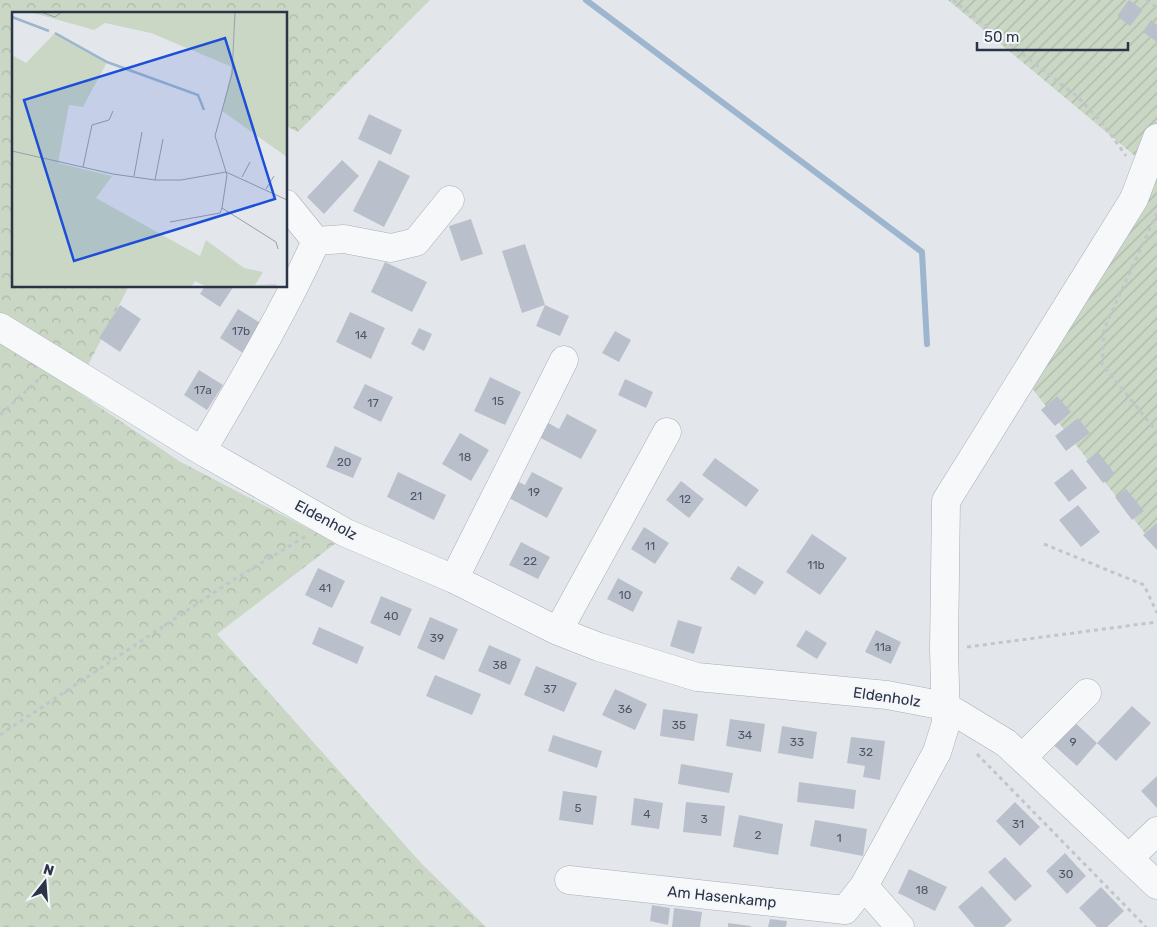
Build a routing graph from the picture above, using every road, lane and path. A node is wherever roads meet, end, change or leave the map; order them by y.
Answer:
1 (953, 0) edge
2 (1146, 0) edge
3 (1157, 8) edge
4 (1157, 138) edge
5 (1143, 176) junction
6 (450, 200) dead end
7 (288, 206) edge
8 (1157, 212) edge
9 (316, 241) junction
10 (0, 328) edge
11 (564, 360) dead end
12 (58, 362) junction
13 (0, 415) edge
14 (667, 432) dead end
15 (1157, 432) edge
16 (202, 451) junction
17 (328, 523) junction
18 (1044, 544) dead end
19 (454, 579) junction
20 (1157, 613) edge
21 (1157, 622) edge
22 (558, 630) junction
23 (944, 649) junction
24 (1087, 693) dead end
25 (944, 706) junction
26 (0, 735) edge
27 (974, 751) dead end
28 (1022, 758) junction
29 (1157, 831) edge
30 (1129, 858) junction
31 (569, 880) dead end
32 (1157, 885) edge
33 (864, 886) junction
34 (900, 927) edge
35 (1146, 927) edge

1 - 5 path
2 - 3 path
4 - 5 street, Am Hasenkamp
5 - 23 street, Am Hasenkamp
6 - 9 street
7 - 9 street
8 - 15 path
9 - 16 street
10 - 12 street, Eldenholz
11 - 19 street
12 - 13 path
12 - 16 street, Eldenholz
14 - 22 street
16 - 17 street, Eldenholz
17 - 19 street, Eldenholz
17 - 26 path
18 - 20 path
19 - 22 street, Eldenholz
21 - 23 path
22 - 25 street, Eldenholz
23 - 25 street, Am Hasenkamp
24 - 28 street
25 - 28 street, Eldenholz
25 - 33 street, Am Hasenkamp
27 - 35 path
28 - 30 street, Eldenholz
29 - 30 street
30 - 32 street, Eldenholz
31 - 33 street, Am Hasenkamp
33 - 34 street

